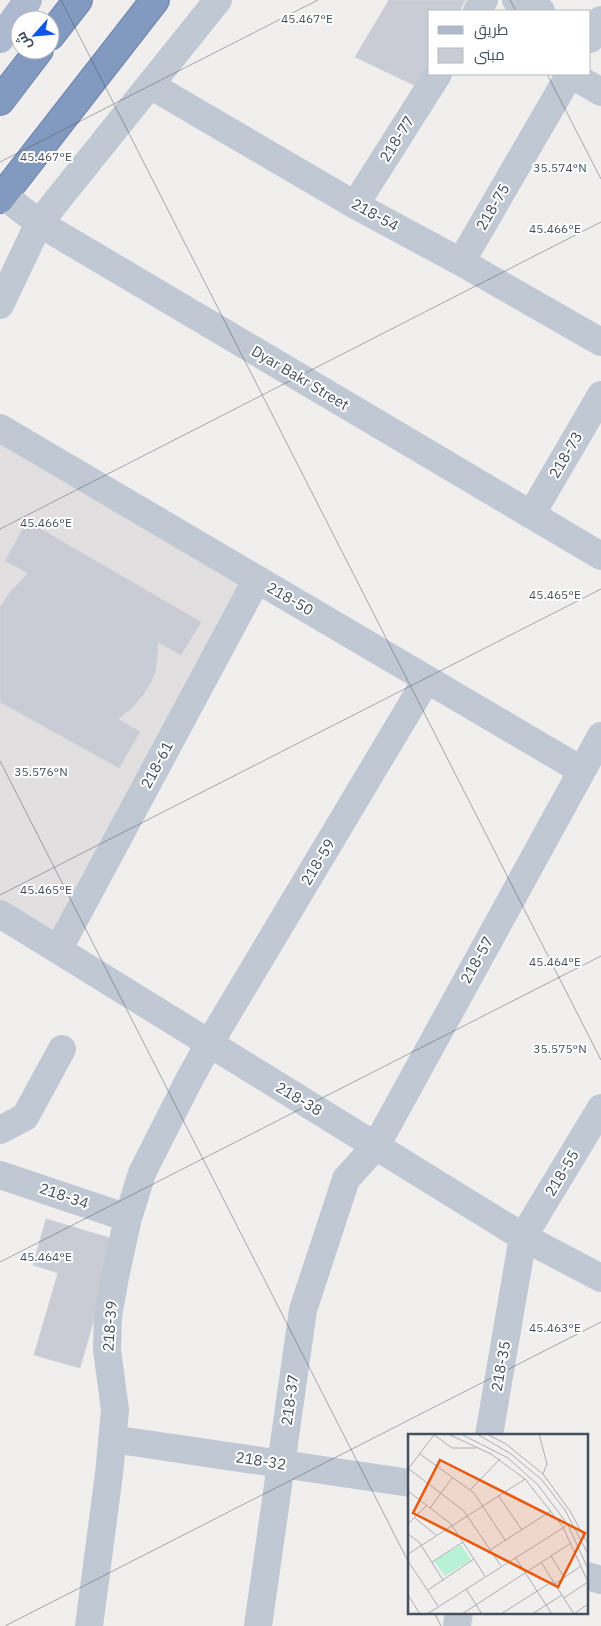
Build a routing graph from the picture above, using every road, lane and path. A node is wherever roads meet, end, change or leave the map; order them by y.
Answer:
1 (28, 0) edge
2 (78, 0) edge
3 (155, 0) edge
4 (218, 0) edge
5 (516, 0) edge
6 (539, 10) edge
7 (60, 23) edge
8 (0, 38) edge
9 (32, 60) edge
10 (437, 75) edge
11 (569, 75) edge
12 (572, 75) edge
13 (150, 85) junction
14 (601, 92) edge
15 (0, 101) edge
16 (1, 197) edge
17 (355, 205) junction
18 (39, 223) junction
19 (461, 262) junction
20 (0, 305) edge
21 (601, 342) edge
22 (601, 395) edge
23 (0, 428) edge
24 (532, 515) junction
25 (601, 556) edge
26 (257, 579) junction
27 (427, 679) junction
28 (601, 736) edge
29 (581, 770) junction
30 (0, 914) edge
31 (58, 950) junction
32 (209, 1044) junction
33 (62, 1049) dead end
34 (601, 1108) edge
35 (0, 1130) edge
36 (376, 1146) junction
37 (0, 1175) edge
38 (346, 1179) joint
39 (128, 1218) junction
40 (523, 1237) junction
41 (601, 1278) edge
42 (490, 1434) edge
43 (112, 1439) junction
44 (281, 1464) junction
45 (408, 1483) edge
46 (588, 1576) edge
47 (601, 1580) edge
48 (89, 1626) edge
49 (258, 1626) edge

1 - 8 main road
2 - 7 highway
3 - 16 highway
4 - 13 street
5 - 6 street
9 - 15 highway
10 - 17 street, 218-77
11 - 19 street, 218-75
12 - 14 street
13 - 17 street, 218-54
13 - 18 street
16 - 18 street, Dyar Bakr Street
17 - 19 street, 218-54
18 - 20 street
18 - 24 street, Dyar Bakr Street
19 - 21 street, 218-54
22 - 24 street, 218-73
23 - 26 street, 218-50
24 - 25 street, Dyar Bakr Street
26 - 27 street, 218-50
26 - 31 street, 218-61
27 - 29 street, 218-50
27 - 32 street, 218-59
28 - 29 street, 218-57
29 - 36 street, 218-57
30 - 31 street, 218-38
31 - 32 street, 218-38
32 - 36 street, 218-38
32 - 39 street, 218-39
33 - 35 street
34 - 40 street, 218-55
36 - 38 street, 218-57
36 - 40 street, 218-38
37 - 39 street, 218-34
38 - 44 street, 218-37
39 - 43 street, 218-39
40 - 41 street, 218-38
40 - 42 street, 218-35
43 - 44 street, 218-32
43 - 48 street, 218-39
44 - 45 street, 218-32
44 - 49 street, 218-37
46 - 47 street

